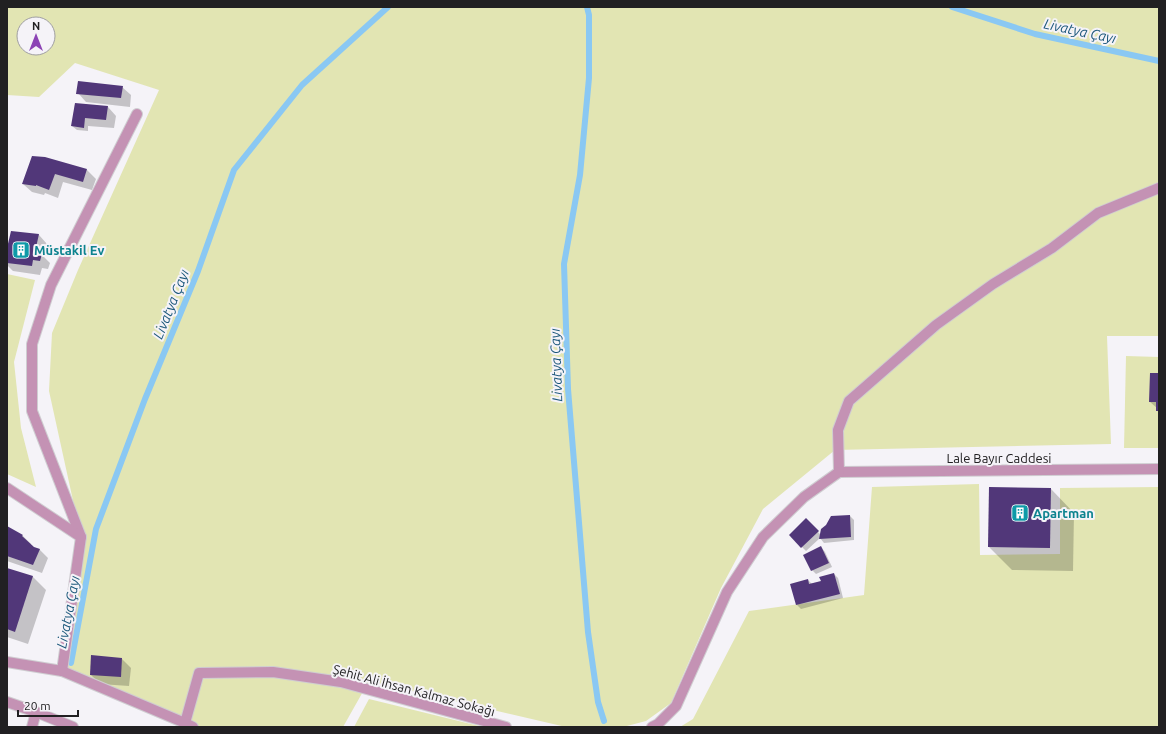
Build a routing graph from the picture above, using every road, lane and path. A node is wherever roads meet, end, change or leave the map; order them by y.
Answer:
1 (137, 114) dead end
2 (1159, 188) edge
3 (1159, 469) edge
4 (839, 472) junction
5 (7, 488) edge
6 (81, 537) junction
7 (7, 662) edge
8 (62, 671) junction
9 (7, 702) edge
10 (36, 712) junction
11 (189, 725) edge
12 (32, 727) edge
13 (73, 727) edge
14 (506, 727) edge
15 (652, 727) edge

1 - 6 street
2 - 4 street
3 - 4 street, Lale Bayır Caddesi
4 - 15 street
5 - 6 street
6 - 8 street
7 - 8 street
8 - 11 street
9 - 10 street
10 - 12 street
10 - 13 street
11 - 14 street, Şehit Ali İhsan Kalmaz Sokağı

